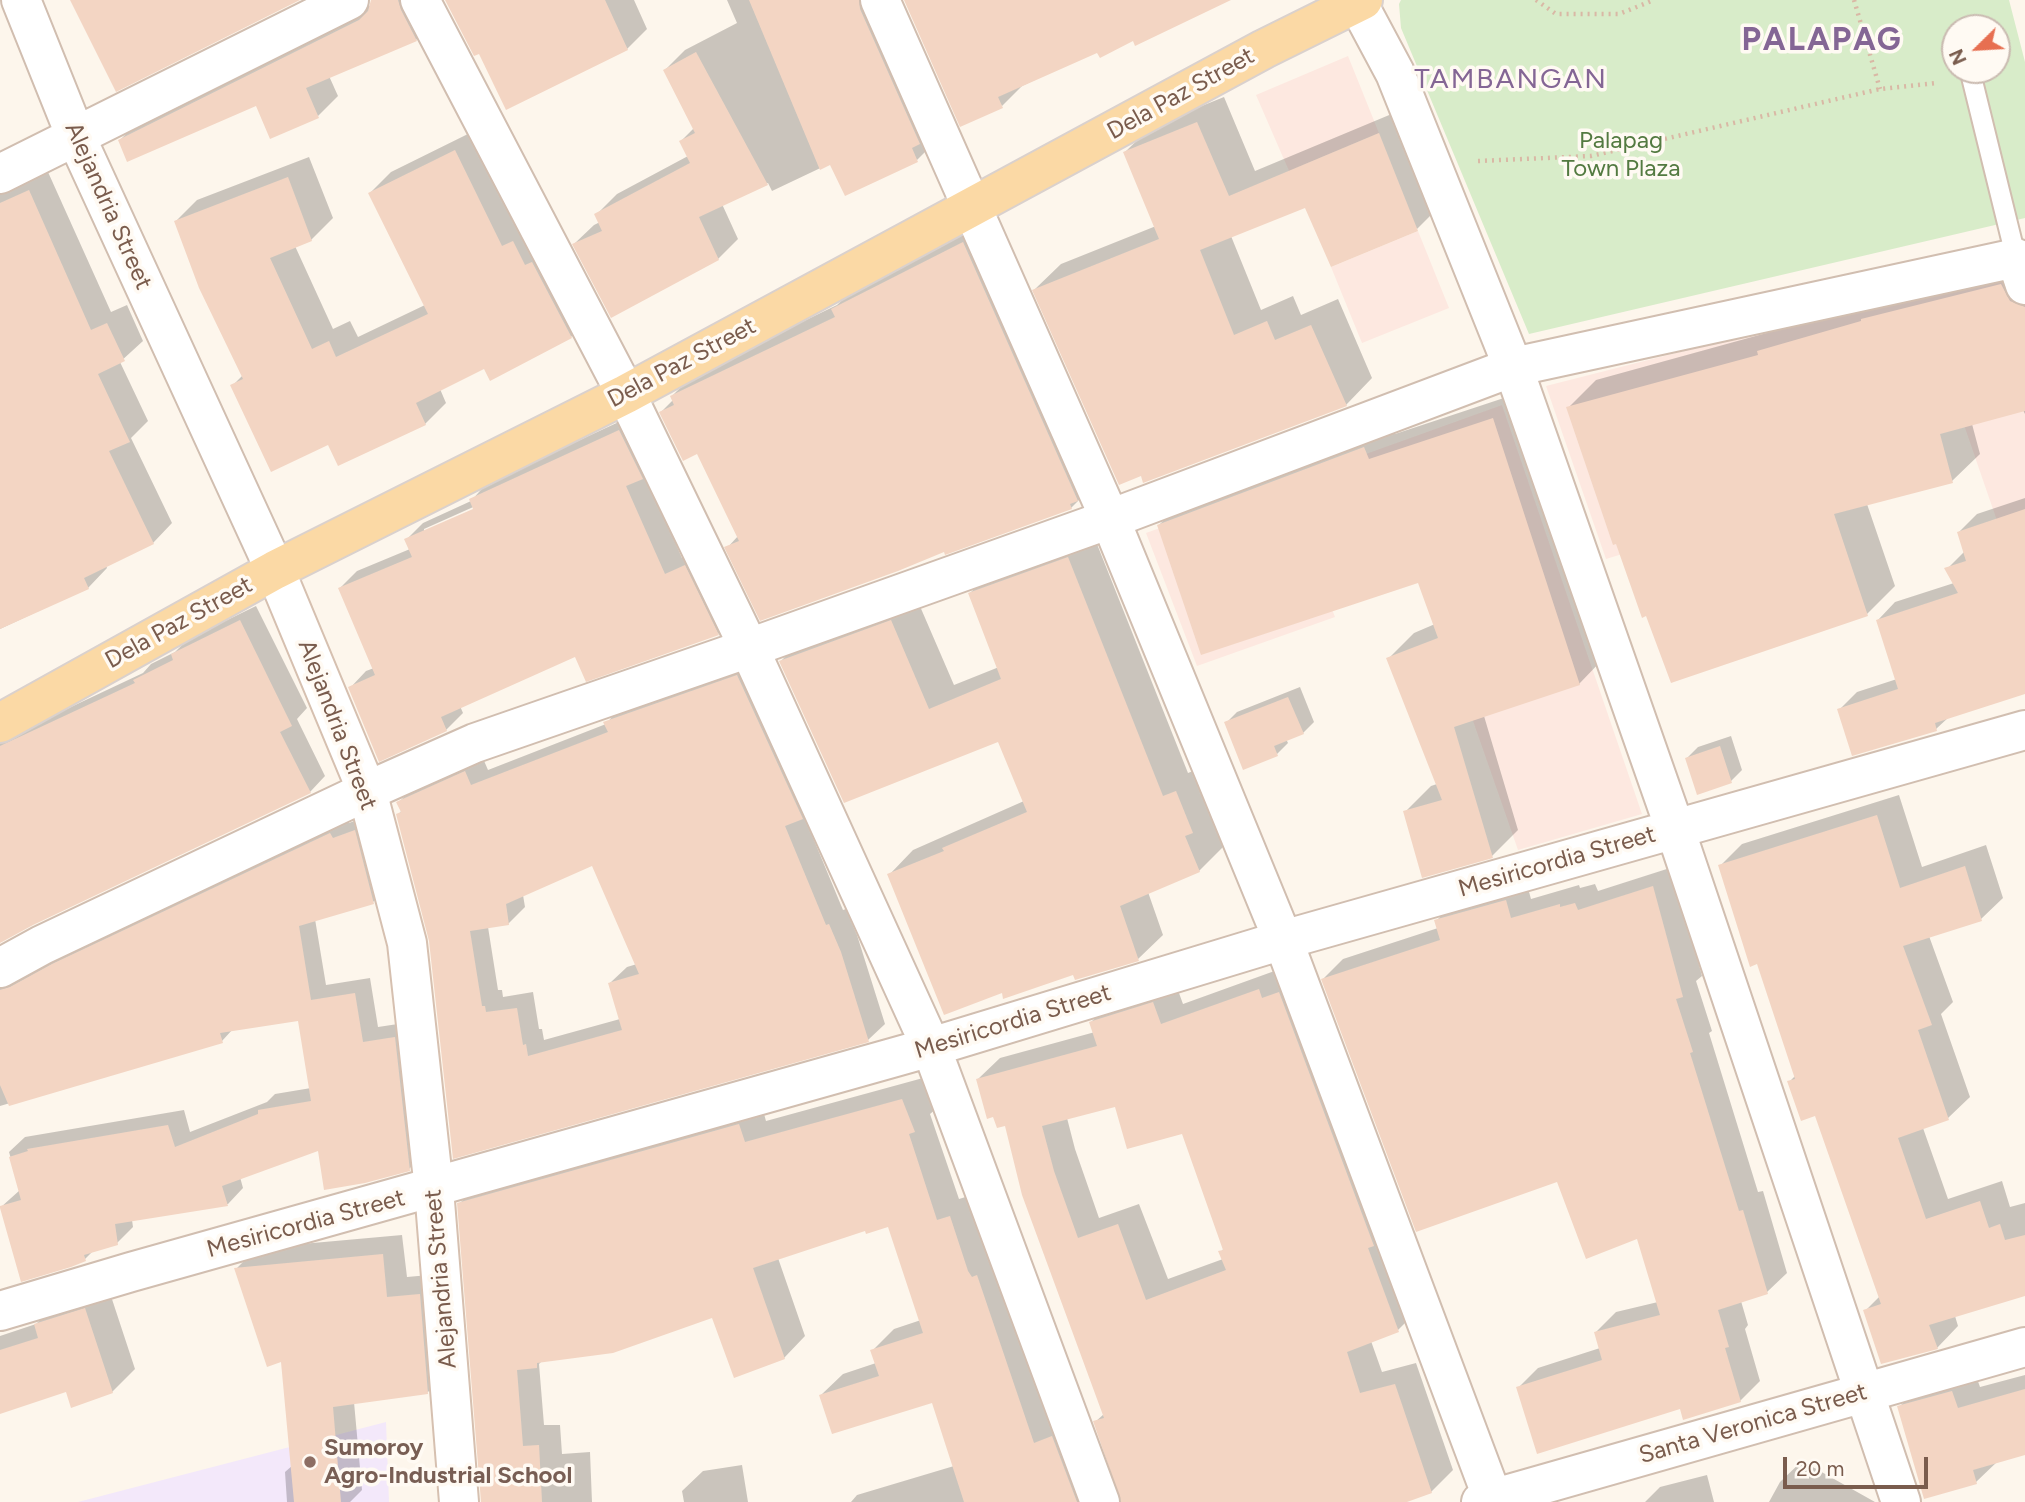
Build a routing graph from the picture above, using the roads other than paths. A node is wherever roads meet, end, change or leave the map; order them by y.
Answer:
1 (21, 0) edge
2 (349, 0) edge
3 (420, 0) edge
4 (880, 0) edge
5 (1359, 1) edge
6 (1973, 84) edge
7 (76, 137) junction
8 (0, 174) edge
9 (972, 208) junction
10 (2022, 266) edge
11 (1513, 366) junction
12 (626, 394) junction
13 (1110, 519) junction
14 (275, 570) junction
15 (749, 648) junction
16 (0, 723) edge
17 (2025, 730) edge
18 (367, 791) junction
19 (1675, 829) junction
20 (1283, 940) junction
21 (0, 968) edge
22 (931, 1047) junction
23 (434, 1189) junction
24 (0, 1311) edge
25 (2025, 1347) edge
26 (1863, 1392) junction
27 (1489, 1501) edge
28 (459, 1502) edge
29 (1100, 1502) edge
30 (1900, 1502) edge

1 - 7 street, Alejandria Street
2 - 7 street
3 - 12 street
4 - 9 street
5 - 9 main road, Dela Paz Street
5 - 11 street
6 - 10 lane
7 - 8 street
7 - 14 street, Alejandria Street
9 - 12 main road, Dela Paz Street
9 - 13 street
10 - 11 street
11 - 13 street
11 - 19 street
12 - 14 main road, Dela Paz Street
12 - 15 street
13 - 15 street
13 - 20 street
14 - 16 main road, Dela Paz Street
14 - 18 street, Alejandria Street
15 - 18 street
15 - 22 street
17 - 19 street, Mesiricordia Street
18 - 21 street
18 - 23 street, Alejandria Street
19 - 20 street, Mesiricordia Street
19 - 26 street
20 - 22 street, Mesiricordia Street
20 - 27 street
22 - 23 street, Mesiricordia Street
22 - 29 street
23 - 24 street, Mesiricordia Street
23 - 28 street, Alejandria Street
25 - 26 street, Santa Veronica Street
26 - 27 street, Santa Veronica Street
26 - 30 street

